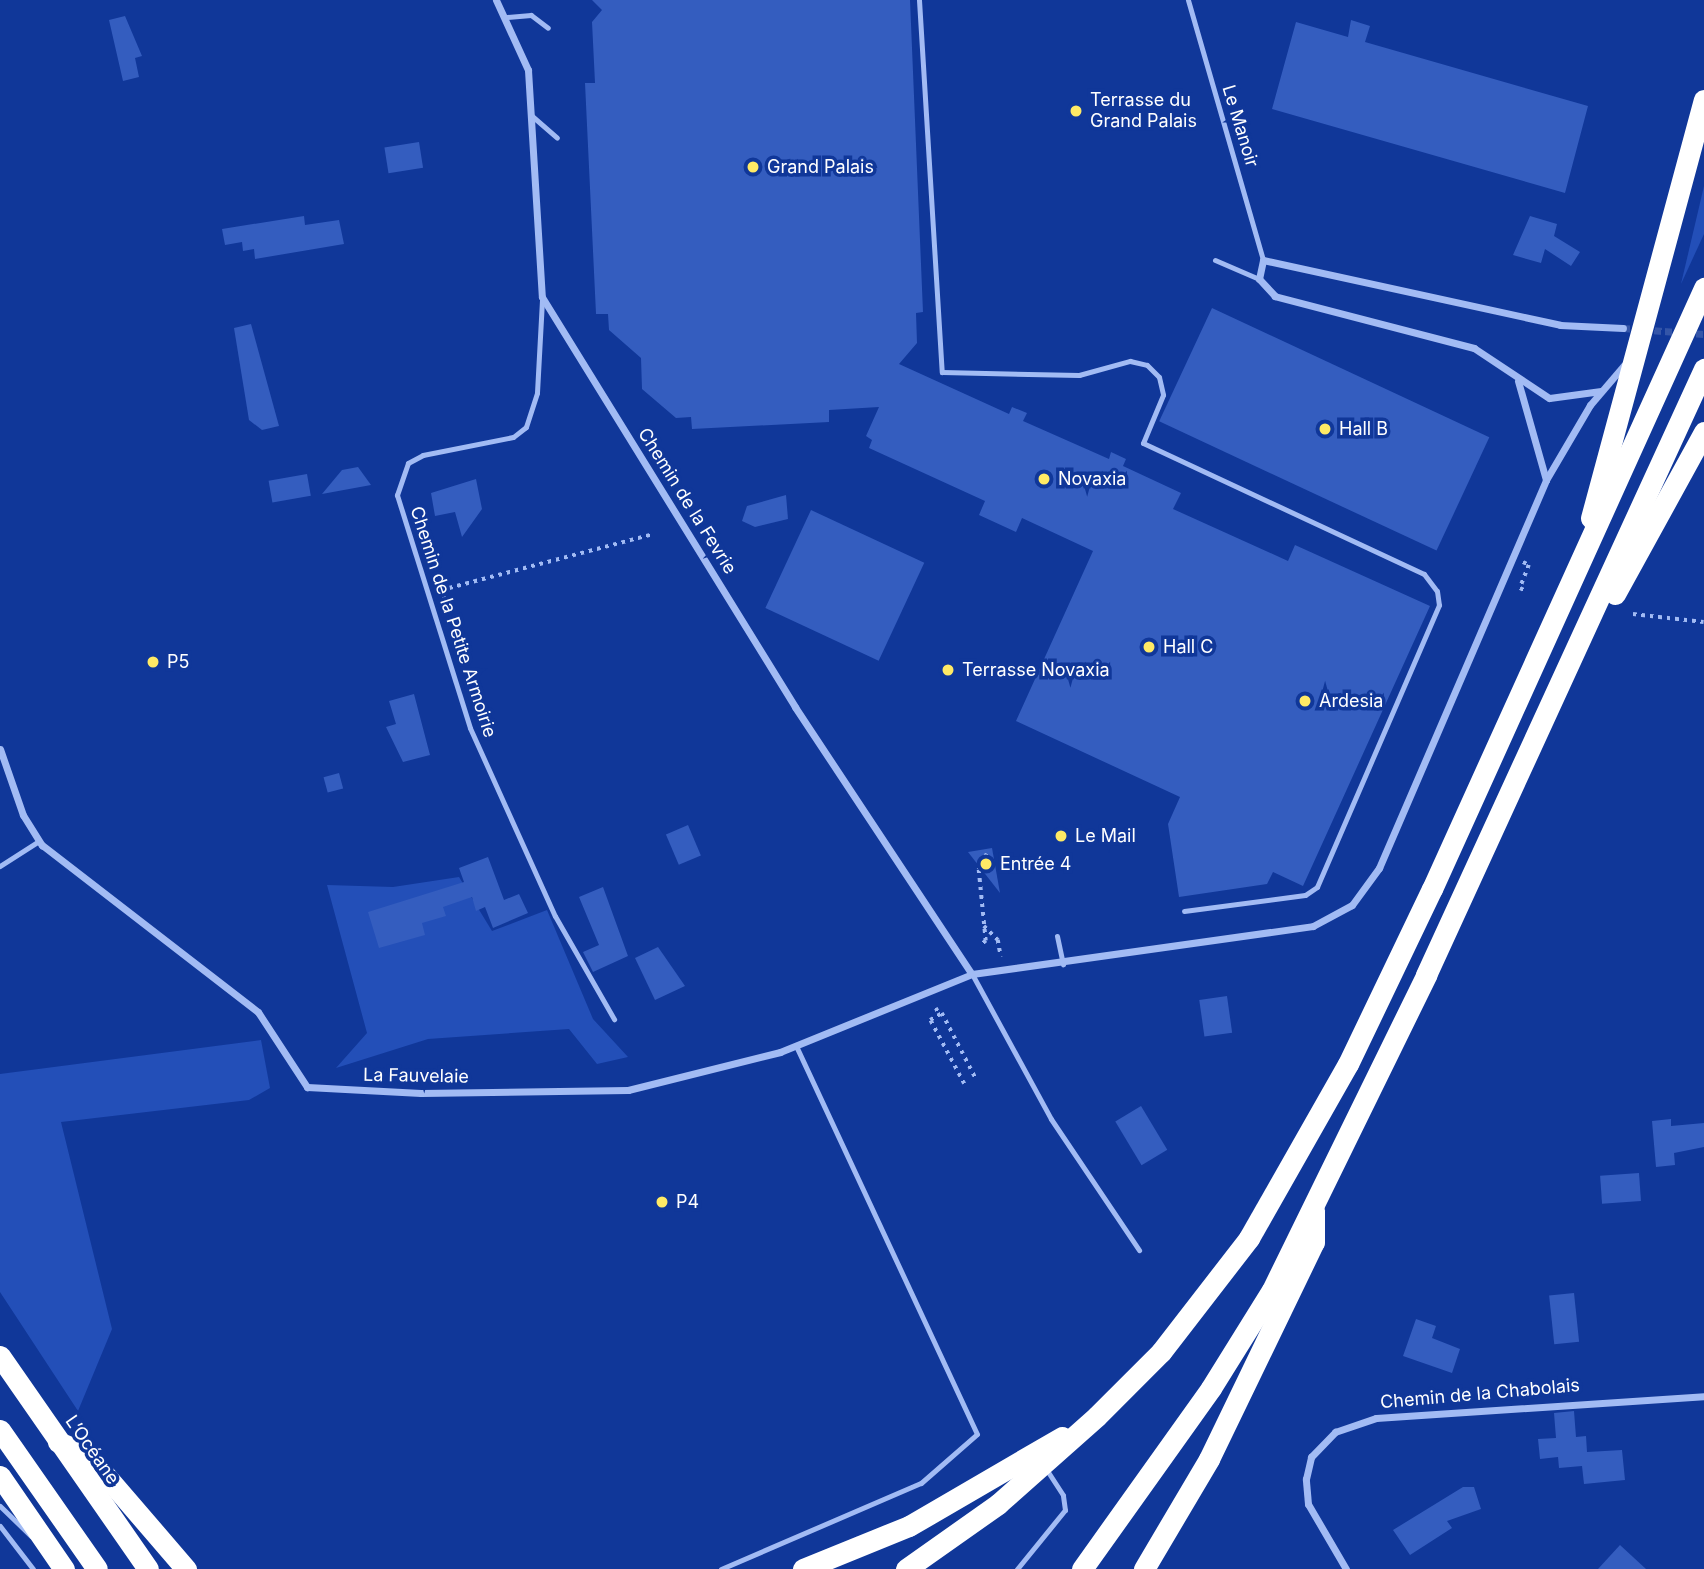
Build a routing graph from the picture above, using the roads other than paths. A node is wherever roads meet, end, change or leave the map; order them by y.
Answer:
1 (496, 0) edge
2 (919, 0) edge
3 (1188, 0) edge
4 (507, 17) junction
5 (548, 28) dead end
6 (1704, 100) edge
7 (532, 116) junction
8 (557, 138) dead end
9 (1215, 260) dead end
10 (1263, 260) junction
11 (1259, 279) junction
12 (1704, 288) edge
13 (542, 297) junction
14 (1623, 328) tunnel mouth
15 (1637, 352) junction
16 (1704, 369) edge
17 (1518, 380) junction
18 (1602, 390) junction
19 (1704, 432) edge
20 (1546, 480) junction
21 (1580, 567) junction
22 (1562, 678) junction
23 (0, 749) edge
24 (39, 841) junction
25 (0, 866) edge
26 (1184, 911) dead end
27 (1056, 936) dead end
28 (1063, 964) junction
29 (972, 974) junction
30 (614, 1019) dead end
31 (796, 1046) junction
32 (1314, 1207) junction
33 (1139, 1250) dead end
34 (0, 1356) edge
35 (1704, 1396) edge
36 (1097, 1416) junction
37 (0, 1430) edge
38 (57, 1442) junction
39 (1043, 1466) junction
40 (0, 1476) edge
41 (0, 1506) edge
42 (0, 1526) edge
43 (50, 1550) junction
44 (33, 1569) edge
45 (64, 1569) edge
46 (97, 1569) edge
47 (148, 1569) edge
48 (186, 1569) edge
49 (721, 1569) edge
50 (803, 1569) edge
51 (906, 1569) edge
52 (1017, 1569) edge
53 (1082, 1569) edge
54 (1144, 1569) edge
55 (1346, 1569) edge

1 - 4 street, Chemin de la Fevrie
2 - 26 lane
3 - 10 lane, Le Manoir
4 - 5 lane
4 - 7 street, Chemin de la Fevrie
6 - 15 highway
7 - 8 lane
7 - 13 street, Chemin de la Fevrie
9 - 11 lane
10 - 11 street
10 - 14 street
11 - 17 street
12 - 21 highway
13 - 29 street, Chemin de la Fevrie
13 - 30 lane, Chemin de la Petite Armoirie
15 - 18 street, La Fauvelaie
15 - 21 highway
16 - 22 highway
17 - 18 street
17 - 20 street
18 - 20 street, La Fauvelaie
19 - 22 highway
20 - 28 street, La Fauvelaie
21 - 36 highway
22 - 32 highway
23 - 24 street, La Fauvelaie
24 - 25 lane
24 - 31 street, La Fauvelaie
27 - 28 lane
28 - 29 street, La Fauvelaie
29 - 31 street, La Fauvelaie
29 - 33 lane
31 - 49 lane
32 - 53 highway
32 - 54 highway
34 - 38 highway, L’Océane
35 - 55 street, Chemin de la Chabolais
36 - 39 highway
36 - 50 highway
37 - 46 highway
38 - 47 highway, L’Océane
38 - 48 highway
39 - 51 highway
39 - 52 lane
40 - 43 highway
41 - 43 lane
42 - 44 lane
43 - 45 highway

